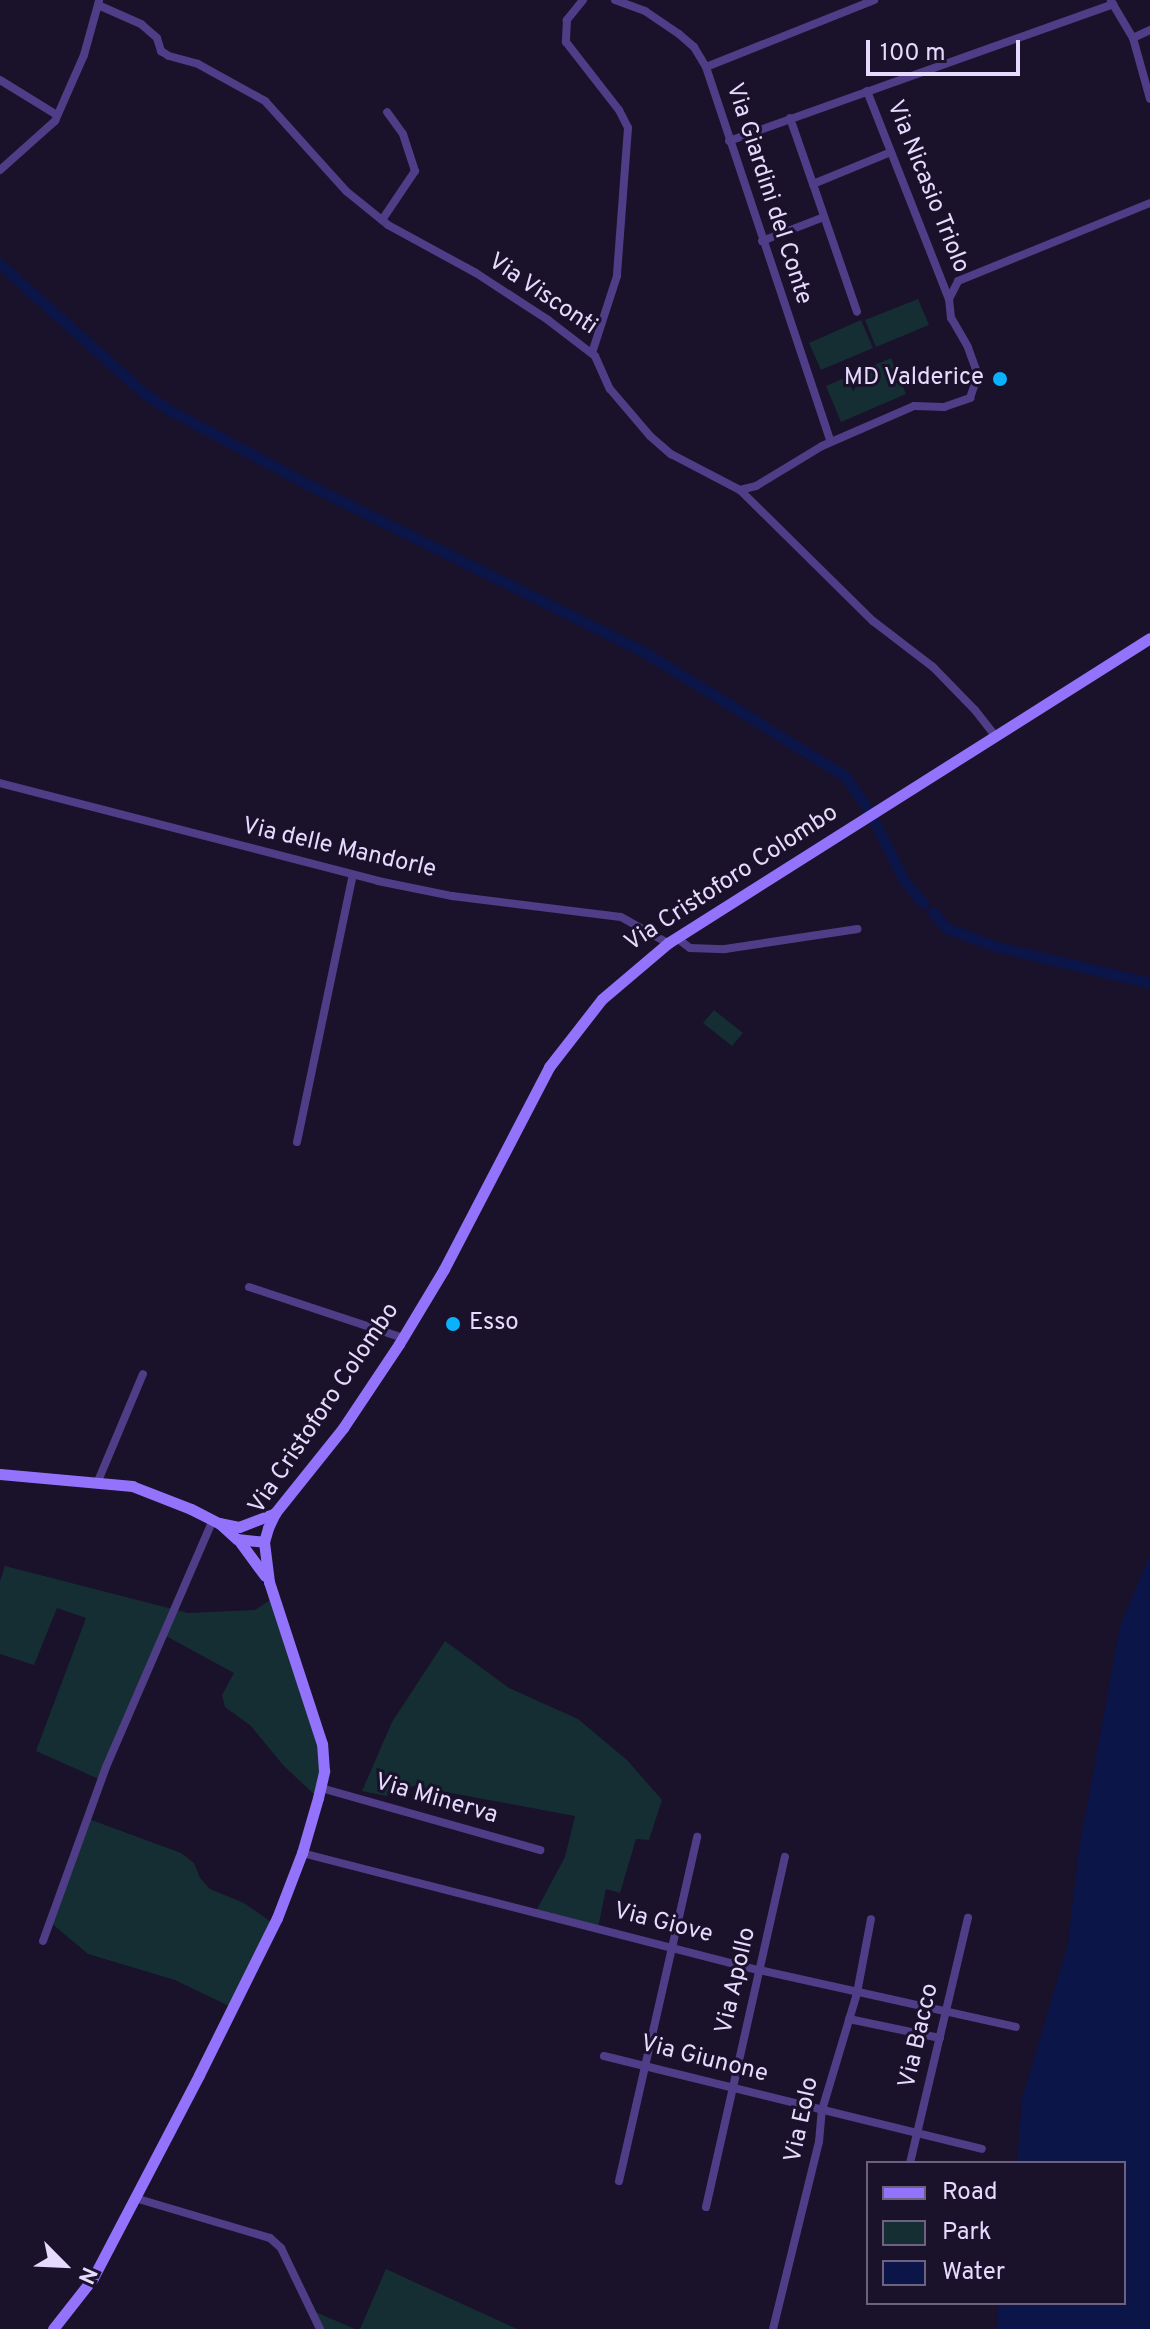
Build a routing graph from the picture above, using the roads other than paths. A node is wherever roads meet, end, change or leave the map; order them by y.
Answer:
1 (583, 0) edge
2 (615, 0) edge
3 (874, 0) edge
4 (99, 2) edge
5 (1112, 2) edge
6 (1150, 30) edge
7 (1133, 38) junction
8 (706, 67) junction
9 (0, 80) edge
10 (867, 91) junction
11 (1150, 99) edge
12 (387, 112) dead end
13 (57, 115) junction
14 (790, 118) junction
15 (729, 141) junction
16 (891, 152) junction
17 (0, 170) edge
18 (813, 184) junction
19 (1150, 203) edge
20 (824, 217) junction
21 (382, 220) junction
22 (762, 241) junction
23 (949, 299) junction
24 (857, 312) dead end
25 (592, 353) junction
26 (831, 442) junction
27 (740, 490) junction
28 (1150, 638) edge
29 (995, 736) junction
30 (0, 783) edge
31 (353, 875) junction
32 (857, 929) dead end
33 (672, 941) junction
34 (297, 1142) dead end
35 (249, 1287) dead end
36 (403, 1338) junction
37 (143, 1374) dead end
38 (0, 1474) edge
39 (98, 1481) junction
40 (275, 1513) junction
41 (216, 1522) junction
42 (238, 1533) junction
43 (264, 1542) junction
44 (269, 1582) junction
45 (321, 1788) junction
46 (697, 1837) dead end
47 (540, 1850) dead end
48 (302, 1853) junction
49 (785, 1857) dead end
50 (968, 1918) dead end
51 (871, 1919) dead end
52 (43, 1941) dead end
53 (670, 1945) junction
54 (759, 1970) junction
55 (857, 1993) junction
56 (946, 2010) junction
57 (849, 2019) junction
58 (1016, 2027) dead end
59 (940, 2038) junction
60 (604, 2056) dead end
61 (644, 2066) junction
62 (733, 2088) junction
63 (822, 2110) junction
64 (919, 2132) junction
65 (982, 2149) dead end
66 (911, 2161) edge
67 (619, 2181) dead end
68 (135, 2198) junction
69 (706, 2207) dead end
70 (53, 2329) edge
71 (320, 2329) edge
72 (773, 2329) edge

1 - 25 street
2 - 8 street, Via Giardini del Conte
3 - 8 street
4 - 13 street
4 - 21 street, Via Visconti
5 - 7 street
5 - 10 street
6 - 7 street
7 - 11 street
8 - 15 street, Via Giardini del Conte
9 - 13 street
10 - 14 street
10 - 16 street, Via Nicasio Triolo
12 - 21 street
13 - 17 street
14 - 15 street
14 - 18 street
15 - 22 street, Via Giardini del Conte
16 - 18 street
16 - 23 street, Via Nicasio Triolo
18 - 20 street
19 - 23 street
20 - 22 street
20 - 24 street
21 - 25 street, Via Visconti
22 - 26 street, Via Giardini del Conte
23 - 26 street, Via Nicasio Triolo
25 - 27 street, Via Visconti
26 - 27 street
27 - 29 street, Via Visconti
28 - 29 main road, Via Cristoforo Colombo
29 - 33 main road, Via Cristoforo Colombo
30 - 31 street, Via delle Mandorle
31 - 33 street, Via delle Mandorle
31 - 34 street
32 - 33 street, Via delle Mandorle
33 - 36 main road, Via Cristoforo Colombo
35 - 36 street
36 - 40 main road, Via Cristoforo Colombo
37 - 39 street
38 - 39 main road
39 - 41 main road
40 - 42 main road
40 - 43 main road, Via Cristoforo Colombo
41 - 42 main road
41 - 52 street
42 - 43 main road
42 - 44 main road
43 - 44 main road
44 - 45 main road
45 - 47 street, Via Minerva
45 - 48 main road
46 - 53 street
48 - 53 street, Via Giove
48 - 68 main road
49 - 54 street, Via Apollo
50 - 56 street, Via Bacco
51 - 55 street, Via Eolo
53 - 54 street, Via Giove
53 - 61 street
54 - 55 street, Via Giove
54 - 62 street, Via Apollo
55 - 56 street, Via Giove
55 - 57 street, Via Eolo
56 - 58 street, Via Giove
56 - 59 street, Via Bacco
57 - 59 street
57 - 63 street, Via Eolo
59 - 64 street, Via Bacco
60 - 61 street, Via Giunone
61 - 62 street, Via Giunone
61 - 67 street
62 - 63 street, Via Giunone
62 - 69 street, Via Apollo
63 - 64 street, Via Giunone
63 - 72 street, Via Eolo
64 - 65 street, Via Giunone
64 - 66 street, Via Bacco
68 - 70 main road
68 - 71 street

